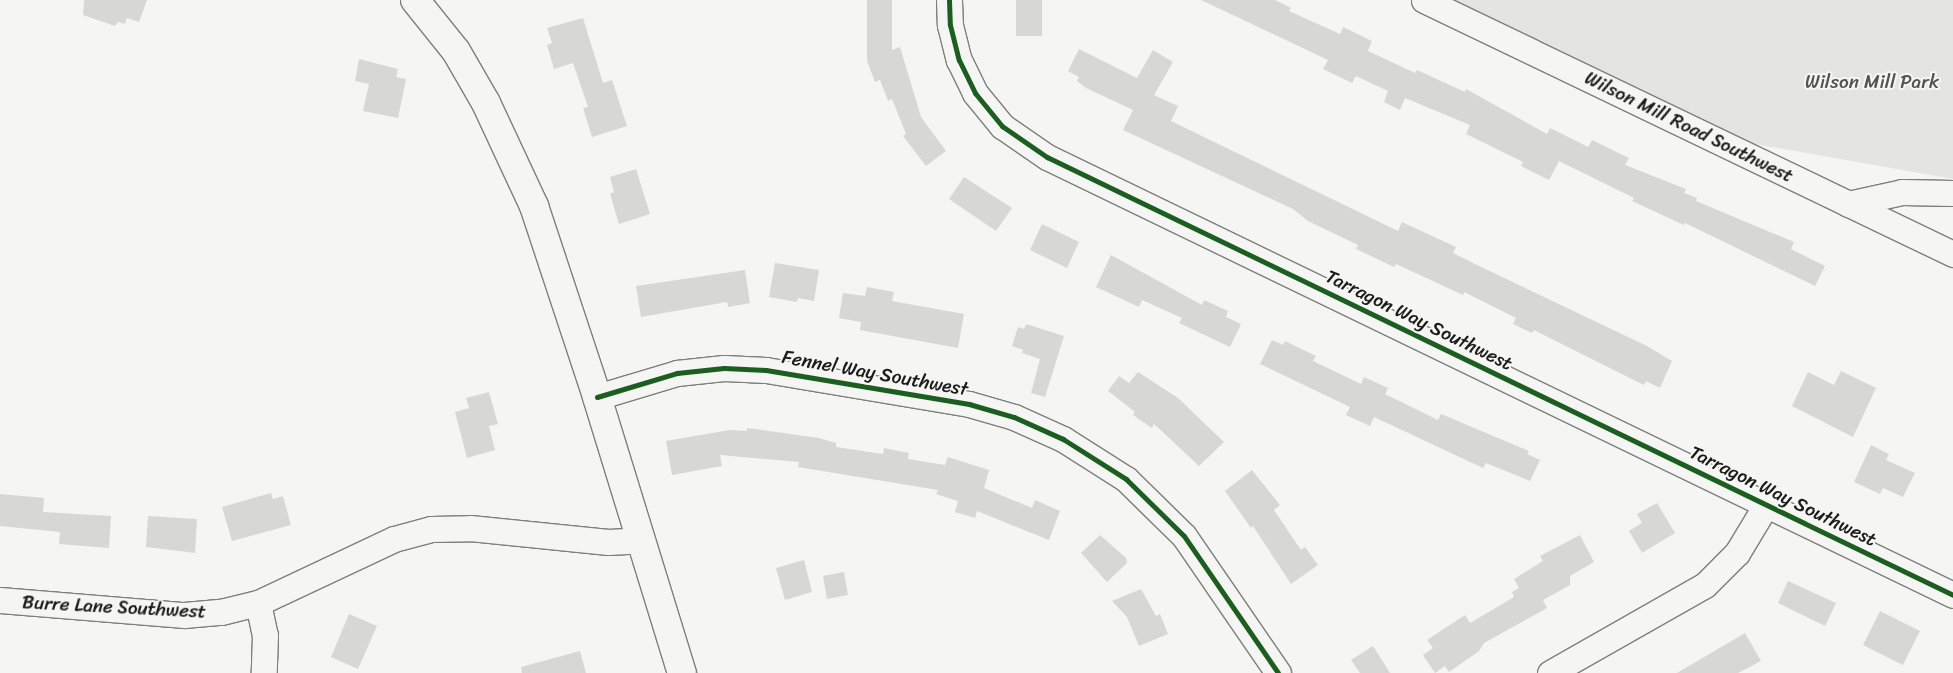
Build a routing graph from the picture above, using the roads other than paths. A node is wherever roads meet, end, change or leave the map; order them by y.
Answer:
1 (415, 0) edge
2 (949, 0) edge
3 (1424, 0) edge
4 (1953, 193) edge
5 (1848, 204) junction
6 (1953, 254) edge
7 (597, 397) junction
8 (1766, 505) junction
9 (642, 540) junction
10 (1953, 595) edge
11 (0, 600) edge
12 (258, 603) junction
13 (264, 673) edge
14 (682, 673) edge
15 (1278, 673) edge
16 (1550, 673) edge

1 - 7 street
2 - 8 street, Tarragon Way Southwest
3 - 5 street, Wilson Mill Road Southwest
4 - 5 street
5 - 6 street, Wilson Mill Road Southwest
7 - 9 street
7 - 15 street, Fennel Way Southwest
8 - 10 street, Tarragon Way Southwest
8 - 16 street
9 - 12 street, Burre Lane Southwest
9 - 14 street
11 - 12 street, Burre Lane Southwest
12 - 13 street

